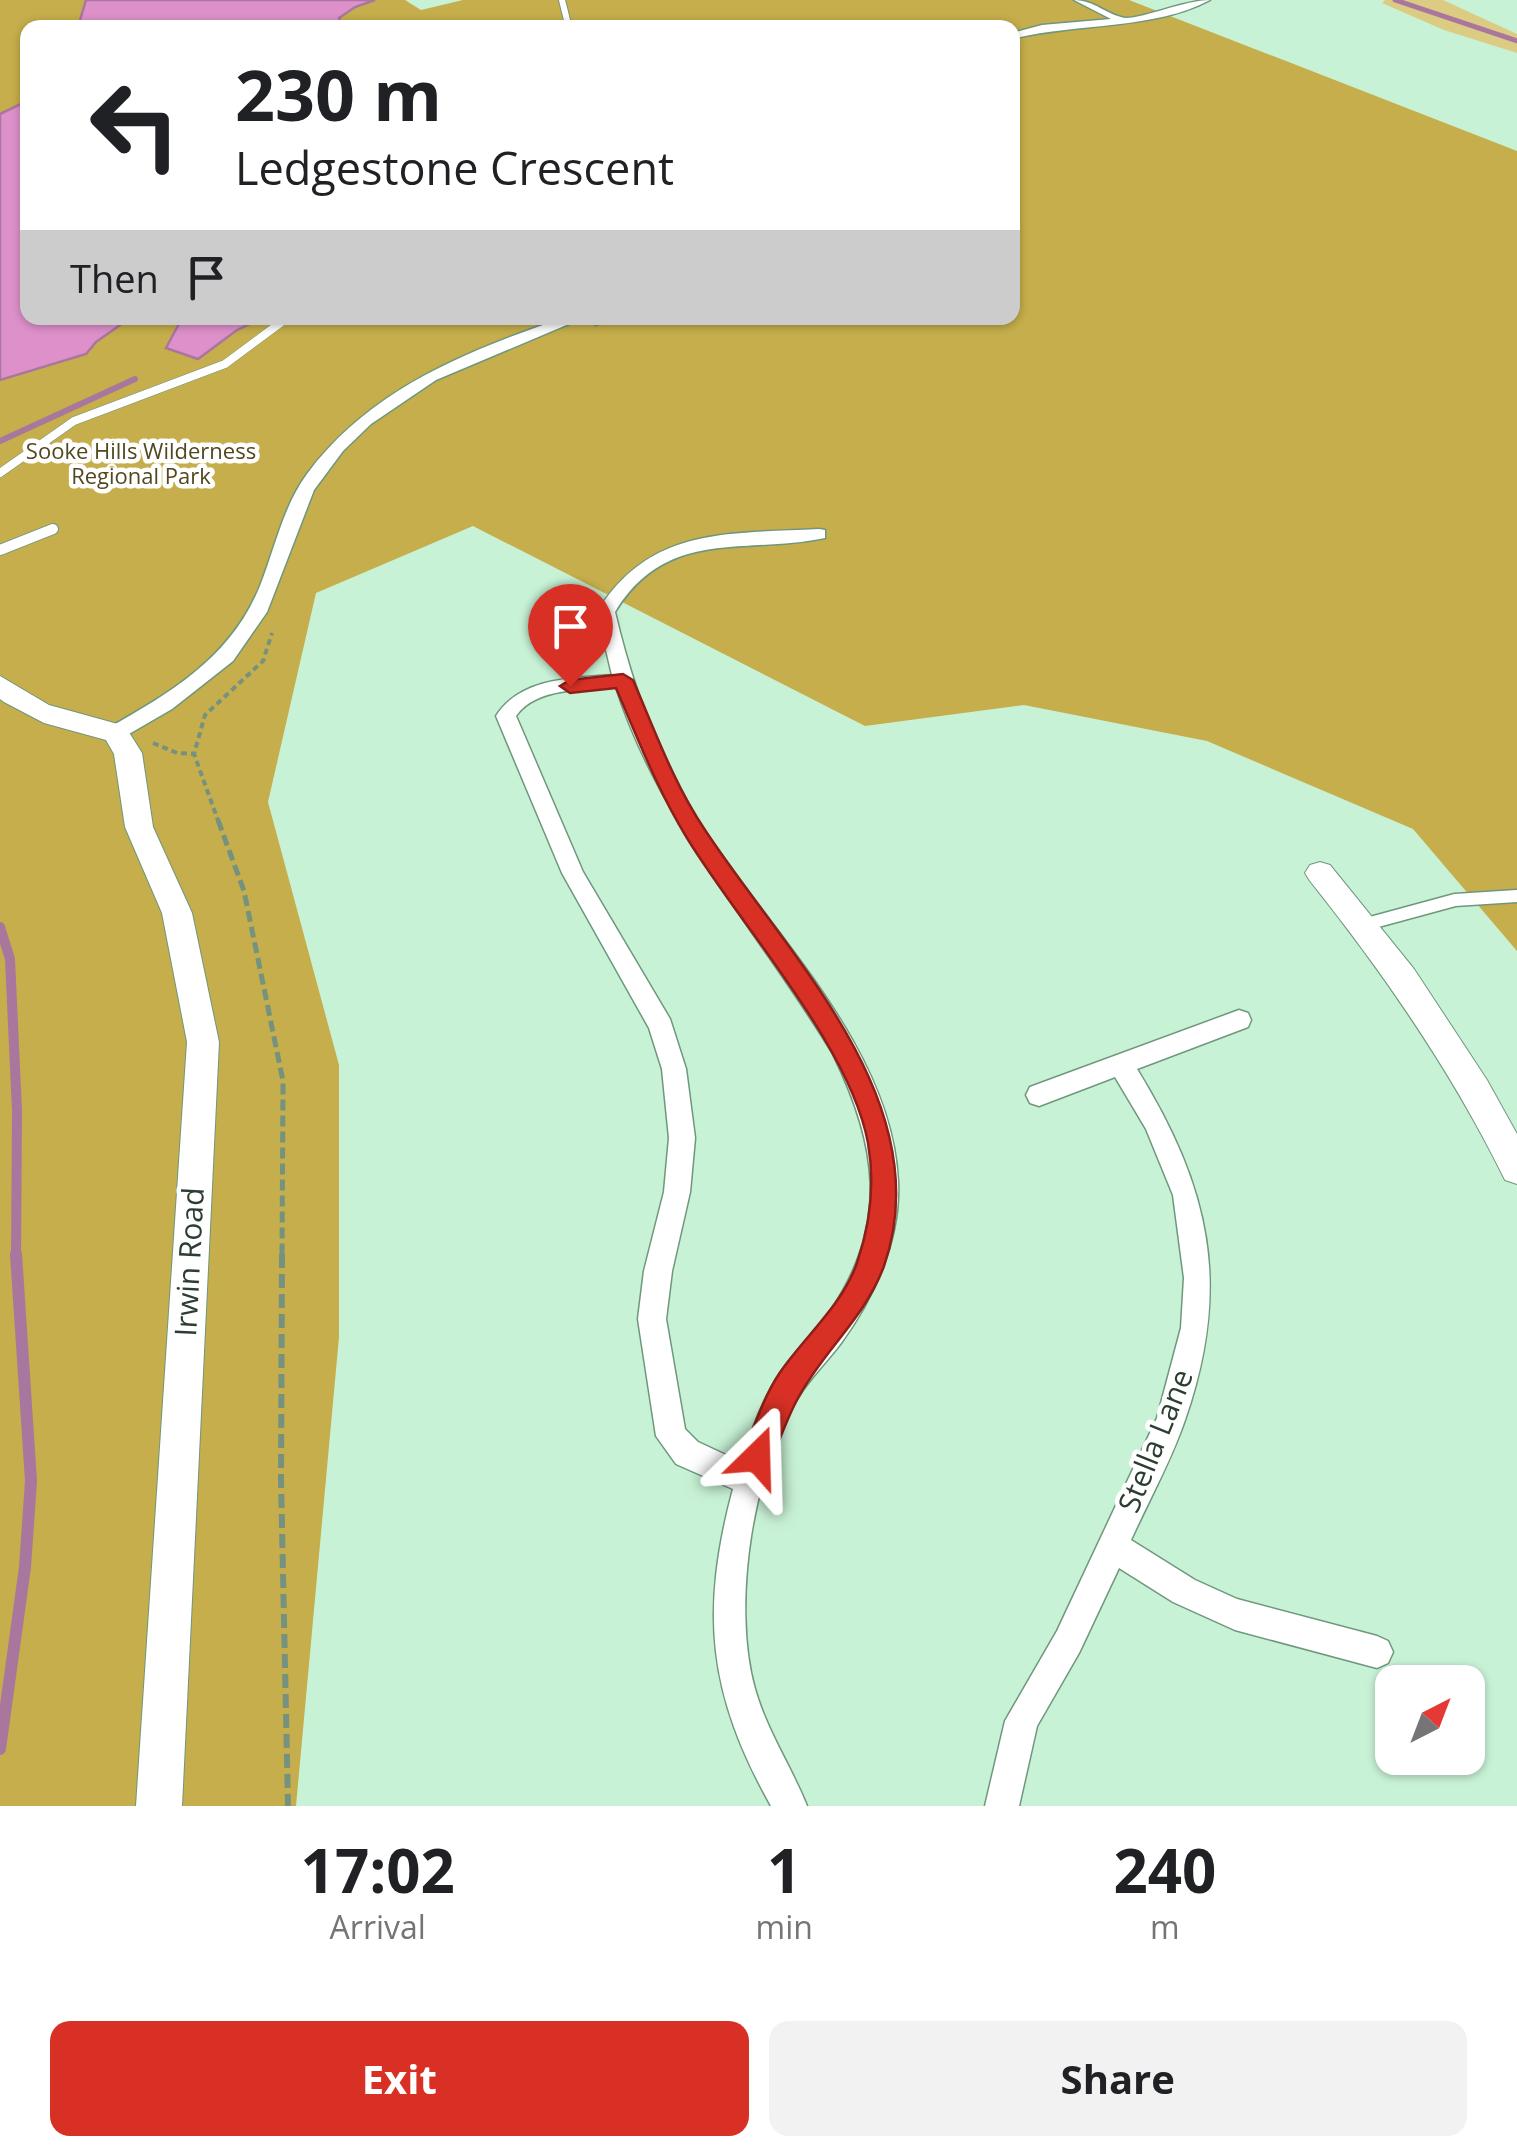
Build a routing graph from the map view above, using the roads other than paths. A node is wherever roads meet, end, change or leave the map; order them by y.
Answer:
1 (1079, 0) edge
2 (1205, 0) edge
3 (1126, 21) junction
4 (1020, 34) edge
5 (278, 325) edge
6 (575, 325) edge
7 (0, 472) edge
8 (54, 529) dead end
9 (818, 534) dead end
10 (0, 550) edge
11 (623, 680) junction
12 (0, 685) edge
13 (120, 730) junction
14 (1320, 873) dead end
15 (1517, 896) edge
16 (1363, 924) junction
17 (1239, 1020) dead end
18 (1122, 1066) junction
19 (1038, 1095) dead end
20 (1517, 1169) edge
21 (750, 1482) junction
22 (1113, 1546) junction
23 (1376, 1652) dead end
24 (159, 1806) edge
25 (790, 1806) edge
26 (1002, 1806) edge

1 - 3 street
2 - 3 street
3 - 4 street
5 - 7 lane
6 - 13 street
8 - 10 lane
9 - 11 street
11 - 21 street
11 - 21 street
12 - 13 street
13 - 24 street, Irwin Road
14 - 16 street
15 - 16 lane
16 - 20 street
17 - 18 street
18 - 19 street
18 - 22 street, Stella Lane
21 - 25 street
22 - 23 street
22 - 26 street, Stella Lane

